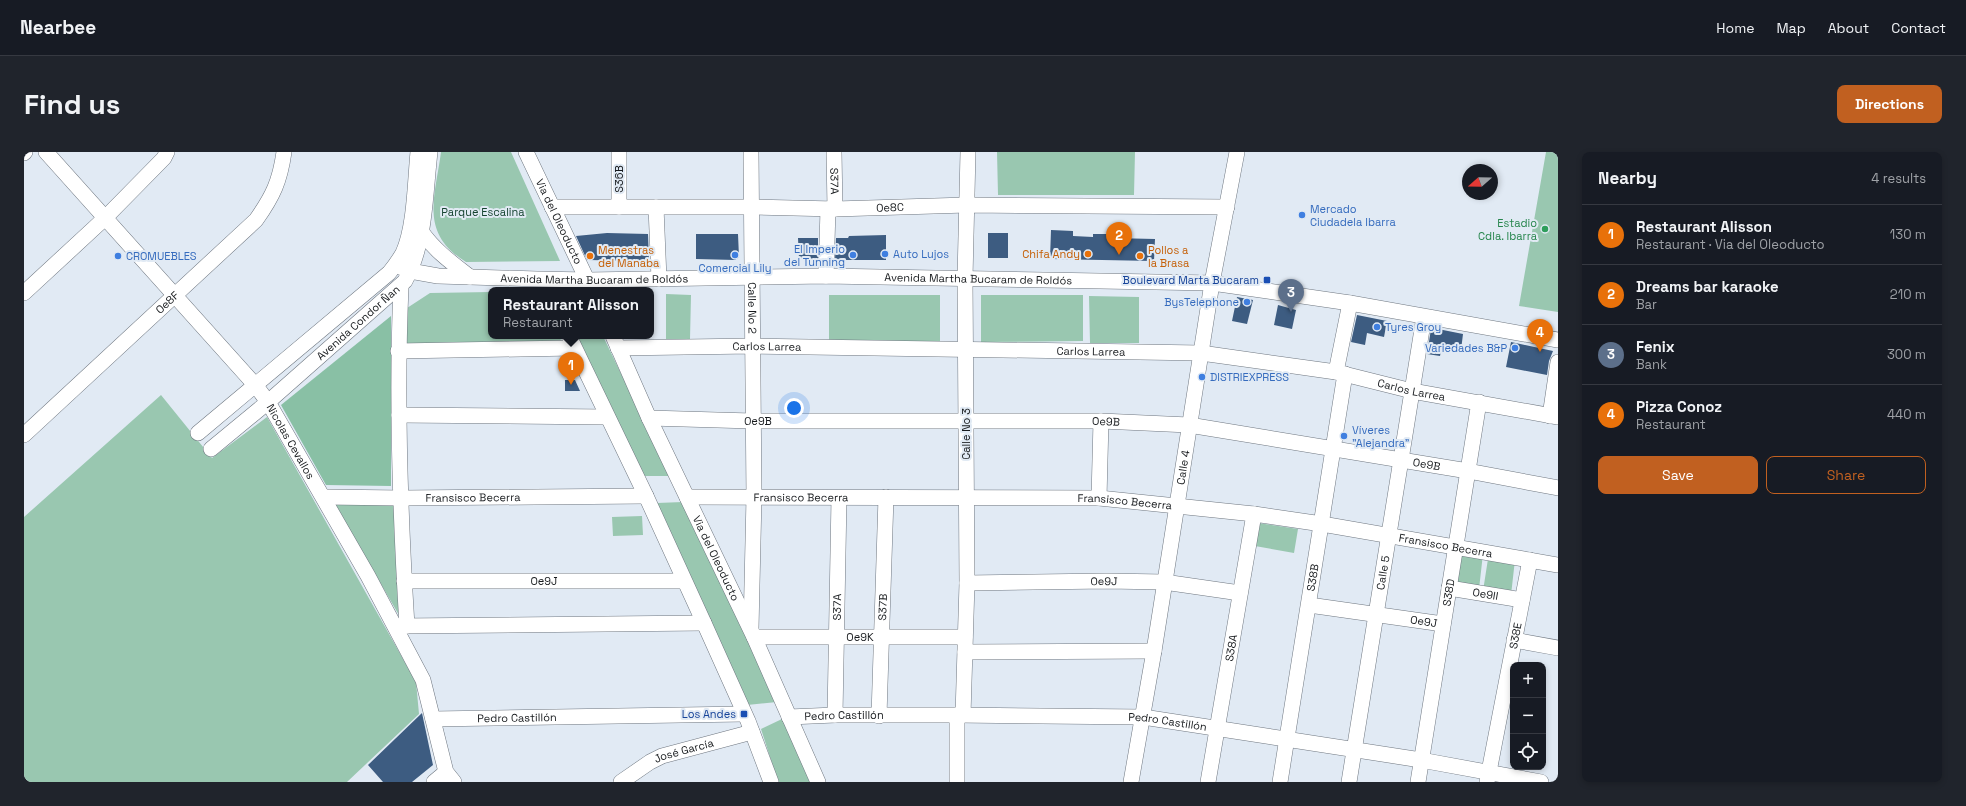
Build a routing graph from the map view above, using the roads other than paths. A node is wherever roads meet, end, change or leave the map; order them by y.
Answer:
1 (46, 152) edge
2 (167, 152) edge
3 (284, 152) edge
4 (418, 152) edge
5 (430, 152) edge
6 (526, 152) edge
7 (619, 152) edge
8 (751, 152) edge
9 (834, 152) edge
10 (968, 152) edge
11 (1237, 152) edge
12 (967, 205) junction
13 (552, 207) junction
14 (618, 207) junction
15 (656, 207) junction
16 (752, 207) junction
17 (1228, 207) junction
18 (831, 209) junction
19 (105, 218) junction
20 (421, 231) junction
21 (396, 265) junction
22 (410, 271) junction
23 (826, 276) junction
24 (470, 277) junction
25 (752, 277) junction
26 (965, 278) junction
27 (659, 279) junction
28 (1212, 283) junction
29 (544, 284) edge
30 (590, 285) edge
31 (401, 287) junction
32 (24, 293) edge
33 (174, 294) junction
34 (1350, 303) junction
35 (1424, 317) junction
36 (1558, 340) edge
37 (571, 342) edge
38 (615, 342) edge
39 (752, 346) junction
40 (966, 348) junction
41 (398, 351) junction
42 (1201, 353) junction
43 (1558, 362) edge
44 (1341, 373) junction
45 (256, 386) junction
46 (1412, 391) junction
47 (268, 402) junction
48 (1479, 402) junction
49 (399, 415) junction
50 (607, 417) junction
51 (1554, 417) edge
52 (649, 418) junction
53 (752, 421) junction
54 (966, 421) junction
55 (1101, 421) junction
56 (1189, 425) junction
57 (198, 433) dead end
58 (24, 436) edge
59 (211, 449) dead end
60 (1334, 450) junction
61 (1401, 461) junction
62 (1468, 471) junction
63 (1558, 488) edge
64 (646, 496) junction
65 (324, 497) junction
66 (686, 497) junction
67 (754, 497) junction
68 (886, 497) junction
69 (402, 498) junction
70 (838, 498) junction
71 (1099, 498) junction
72 (966, 499) junction
73 (1177, 506) junction
74 (1254, 514) junction
75 (1322, 524) junction
76 (1389, 536) junction
77 (1455, 547) junction
78 (1530, 560) junction
79 (1558, 565) edge
80 (404, 581) junction
81 (684, 581) junction
82 (1164, 582) junction
83 (966, 583) junction
84 (1449, 588) junction
85 (1240, 593) junction
86 (1522, 600) junction
87 (1309, 604) junction
88 (1377, 613) junction
89 (704, 623) junction
90 (1443, 624) junction
91 (400, 626) junction
92 (752, 634) junction
93 (882, 636) junction
94 (836, 637) junction
95 (1514, 640) junction
96 (965, 645) junction
97 (1558, 648) edge
98 (1154, 650) junction
99 (744, 714) junction
100 (835, 715) junction
101 (960, 715) junction
102 (879, 716) junction
103 (789, 717) junction
104 (1142, 717) junction
105 (433, 719) junction
106 (1218, 727) junction
107 (752, 732) junction
108 (1287, 739) junction
109 (1355, 750) junction
110 (1421, 760) junction
111 (450, 777) edge
112 (1488, 778) edge
113 (434, 782) edge
114 (621, 782) edge
115 (771, 782) edge
116 (818, 782) edge
117 (957, 782) edge
118 (1131, 782) edge
119 (1208, 782) edge
120 (1280, 782) edge
121 (1349, 782) edge
122 (1418, 782) edge
123 (1541, 782) edge

1 - 19 street, Nicolas Cevallos
2 - 19 street
3 - 33 street, Oe8F
4 - 21 street, Avenida Condor Ñan
5 - 20 street, Avenida Condor Ñan
6 - 13 street, Via del Oleoducto
7 - 14 street, S36B
8 - 16 street, Calle No 2
9 - 18 street, S37A
10 - 12 street, Calle No 3
11 - 17 street, Calle 4
12 - 17 street, Oe8C
12 - 18 street, Oe8C
12 - 26 street, Calle No 3
13 - 14 street, Oe8C
13 - 30 street, Via del Oleoducto
14 - 15 street, Oe8C
15 - 16 street, Oe8C
15 - 27 street
16 - 18 street, Oe8C
16 - 25 street, Calle No 2
17 - 28 street, Calle 4
18 - 23 street, S37A
19 - 32 street
19 - 33 street, Nicolas Cevallos
20 - 22 street, Avenida Condor Ñan
20 - 24 street
21 - 22 street, Avenida Martha Bucaram de Roldós
21 - 45 street, Avenida Condor Ñan
22 - 24 street, Avenida Martha Bucaram de Roldós
22 - 31 street, Avenida Condor Ñan
23 - 25 street, Avenida Martha Bucaram de Roldós
23 - 26 street, Avenida Martha Bucaram de Roldós
24 - 29 street, Avenida Martha Bucaram de Roldós
25 - 27 street, Avenida Martha Bucaram de Roldós
25 - 39 street, Calle No 2
26 - 28 street, Avenida Martha Bucaram de Roldós
26 - 40 street, Calle No 3
27 - 30 street, Avenida Martha Bucaram de Roldós
28 - 34 street, Avenida Martha Bucaram de Roldós
28 - 42 street, Calle 4
29 - 30 street, Avenida Martha Bucaram de Roldós
31 - 41 street
31 - 47 street, Avenida Condor Ñan
33 - 45 street, Nicolas Cevallos
33 - 58 street, Oe8F
34 - 35 street, Avenida Martha Bucaram de Roldós
34 - 44 street, S38B
35 - 36 street, Avenida Martha Bucaram de Roldós
35 - 46 street, Calle 5
37 - 41 street
37 - 50 street
38 - 39 street, Carlos Larrea
38 - 52 street, Via del Oleoducto
39 - 40 street, Carlos Larrea
39 - 53 street, Calle No 2
40 - 42 street, Carlos Larrea
40 - 54 street, Calle No 3
41 - 49 street
42 - 44 street, Carlos Larrea
42 - 56 street, Calle 4
43 - 51 street
44 - 46 street, Carlos Larrea
44 - 60 street, S38B
45 - 47 street, Nicolas Cevallos
45 - 57 street, Avenida Condor Ñan
46 - 48 street, Carlos Larrea
46 - 61 street, Calle 5
47 - 59 street, Avenida Condor Ñan
47 - 65 street, Nicolas Cevallos
48 - 51 street, Carlos Larrea
48 - 62 street, S38D
49 - 50 street
49 - 69 street
50 - 64 street
52 - 53 street, Oe9B
52 - 66 street, Via del Oleoducto
53 - 54 street, Oe9B
53 - 67 street, Calle No 2
54 - 55 street, Oe9B
54 - 72 street, Calle No 3
55 - 56 street, Oe9B
55 - 71 street
56 - 60 street, Oe9B
56 - 73 street, Calle 4
60 - 61 street, Oe9B
60 - 75 street, S38B
61 - 62 street, Oe9B
61 - 76 street, Calle 5
62 - 63 street, Oe9B
62 - 77 street, S38D
64 - 69 street, Fransisco Becerra
64 - 81 street
65 - 69 street, Fransisco Becerra
65 - 91 street, Nicolas Cevallos
66 - 67 street, Fransisco Becerra
66 - 92 street, Via del Oleoducto
67 - 70 street, Fransisco Becerra
67 - 92 street, Calle No 2
68 - 70 street, Fransisco Becerra
68 - 72 street, Fransisco Becerra
68 - 93 street, S37B
69 - 80 street
70 - 94 street, S37A
71 - 72 street, Fransisco Becerra
71 - 73 street, Fransisco Becerra
72 - 83 street, Calle No 3
73 - 74 street, Fransisco Becerra
73 - 82 street, Calle 4
74 - 75 street, Fransisco Becerra
74 - 85 street, S38A
75 - 76 street, Fransisco Becerra
75 - 87 street, S38B
76 - 77 street, Fransisco Becerra
76 - 88 street, Calle 5
77 - 78 street, Fransisco Becerra
77 - 84 street, S38D
78 - 79 street, Fransisco Becerra
78 - 86 street, S38E
80 - 81 street, Oe9J
80 - 91 street
81 - 89 street
82 - 83 street, Oe9J
82 - 85 street, Oe9J
82 - 98 street, Calle 4
83 - 96 street, Calle No 3
84 - 86 street, Oe9II
84 - 90 street, S38D
85 - 106 street, S38A
86 - 95 street, S38E
87 - 88 street, Oe9J
87 - 108 street, S38B
88 - 90 street, Oe9J
88 - 109 street, Calle 5
89 - 91 street
89 - 99 street
90 - 110 street, S38D
91 - 105 street, Nicolas Cevallos
92 - 94 street, Oe9K
92 - 103 street, Via del Oleoducto
93 - 94 street, Oe9K
93 - 96 street, Oe9K
93 - 102 street, S37B
94 - 100 street, S37A
95 - 97 street
95 - 112 street, S38E
96 - 98 street, Oe9K
96 - 101 street, Calle No 3
98 - 104 street, Calle 4
99 - 105 street, Pedro Castillón
99 - 107 street
100 - 102 street, Pedro Castillón
100 - 103 street, Pedro Castillón
101 - 102 street, Pedro Castillón
101 - 104 street, Pedro Castillón
101 - 117 street, Calle No 3
103 - 116 street, Via del Oleoducto
104 - 106 street, Pedro Castillón
104 - 118 street, Calle 4
105 - 111 street, Nicolas Cevallos
106 - 108 street, Pedro Castillón
106 - 119 street, S38A
107 - 114 street, José García
107 - 115 street
108 - 109 street, Pedro Castillón
108 - 120 street, S38B
109 - 110 street, Pedro Castillón
109 - 121 street, Calle 5
110 - 112 street, Pedro Castillón
110 - 122 street, S38D
111 - 113 street
112 - 123 street, Pedro Castillón

